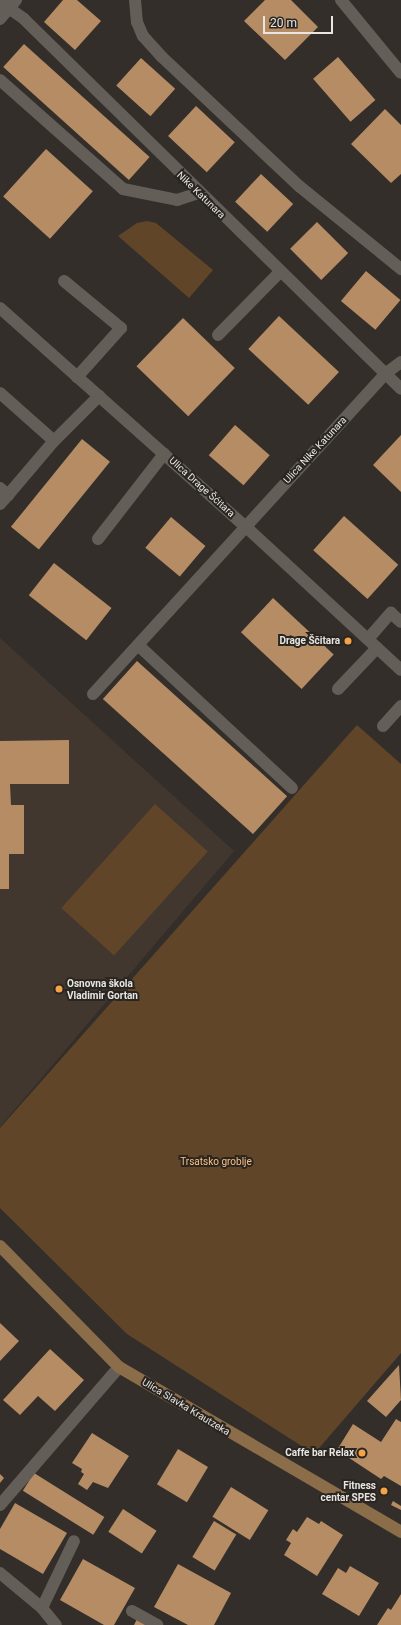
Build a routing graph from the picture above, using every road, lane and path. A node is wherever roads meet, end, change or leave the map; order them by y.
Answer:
1 (135, 0) edge
2 (341, 0) edge
3 (8, 3) edge
4 (0, 19) edge
5 (401, 72) edge
6 (0, 80) edge
7 (199, 193) junction
8 (401, 269) edge
9 (280, 272) junction
10 (64, 282) dead end
11 (0, 308) edge
12 (218, 335) dead end
13 (401, 362) edge
14 (385, 374) junction
15 (77, 377) junction
16 (401, 389) edge
17 (0, 393) edge
18 (100, 396) junction
19 (54, 441) junction
20 (164, 454) junction
21 (3, 496) edge
22 (245, 526) junction
23 (98, 539) dead end
24 (401, 622) edge
25 (368, 639) junction
26 (138, 645) junction
27 (377, 648) junction
28 (401, 670) edge
29 (338, 689) dead end
30 (93, 694) dead end
31 (401, 706) edge
32 (384, 726) dead end
33 (292, 788) dead end
34 (0, 1246) edge
35 (119, 1368) junction
36 (0, 1505) edge
37 (401, 1532) edge
38 (74, 1541) dead end
39 (0, 1573) edge
40 (42, 1608) junction
41 (132, 1611) dead end
42 (56, 1625) edge
43 (157, 1625) edge

1 - 8 street
2 - 5 street
3 - 4 street
3 - 7 street, Nike Katunara
6 - 7 street
7 - 9 street, Nike Katunara
9 - 12 street
9 - 14 street, Nike Katunara
10 - 15 street
11 - 15 street, Ulica Drage Šćitara
13 - 14 street, Ulica Nike Katunara
14 - 16 street, Nike Katunara
14 - 22 street, Ulica Nike Katunara
15 - 18 street, Ulica Drage Šćitara
17 - 19 street
18 - 19 street
18 - 20 street, Ulica Drage Šćitara
19 - 21 street
20 - 22 street, Ulica Drage Šćitara
20 - 23 street
22 - 25 street, Ulica Drage Šćitara
22 - 26 street, Ulica Nike Katunara
24 - 25 street
25 - 27 street, Ulica Drage Šćitara
26 - 30 street, Ulica Nike Katunara
26 - 33 street
27 - 28 street, Ulica Drage Šćitara
27 - 29 street
31 - 32 street
34 - 35 street, Ulica Slavka Krautzeka
35 - 36 street
35 - 37 street, Ulica Slavka Krautzeka
38 - 40 street
39 - 40 street
40 - 42 street
41 - 43 street

